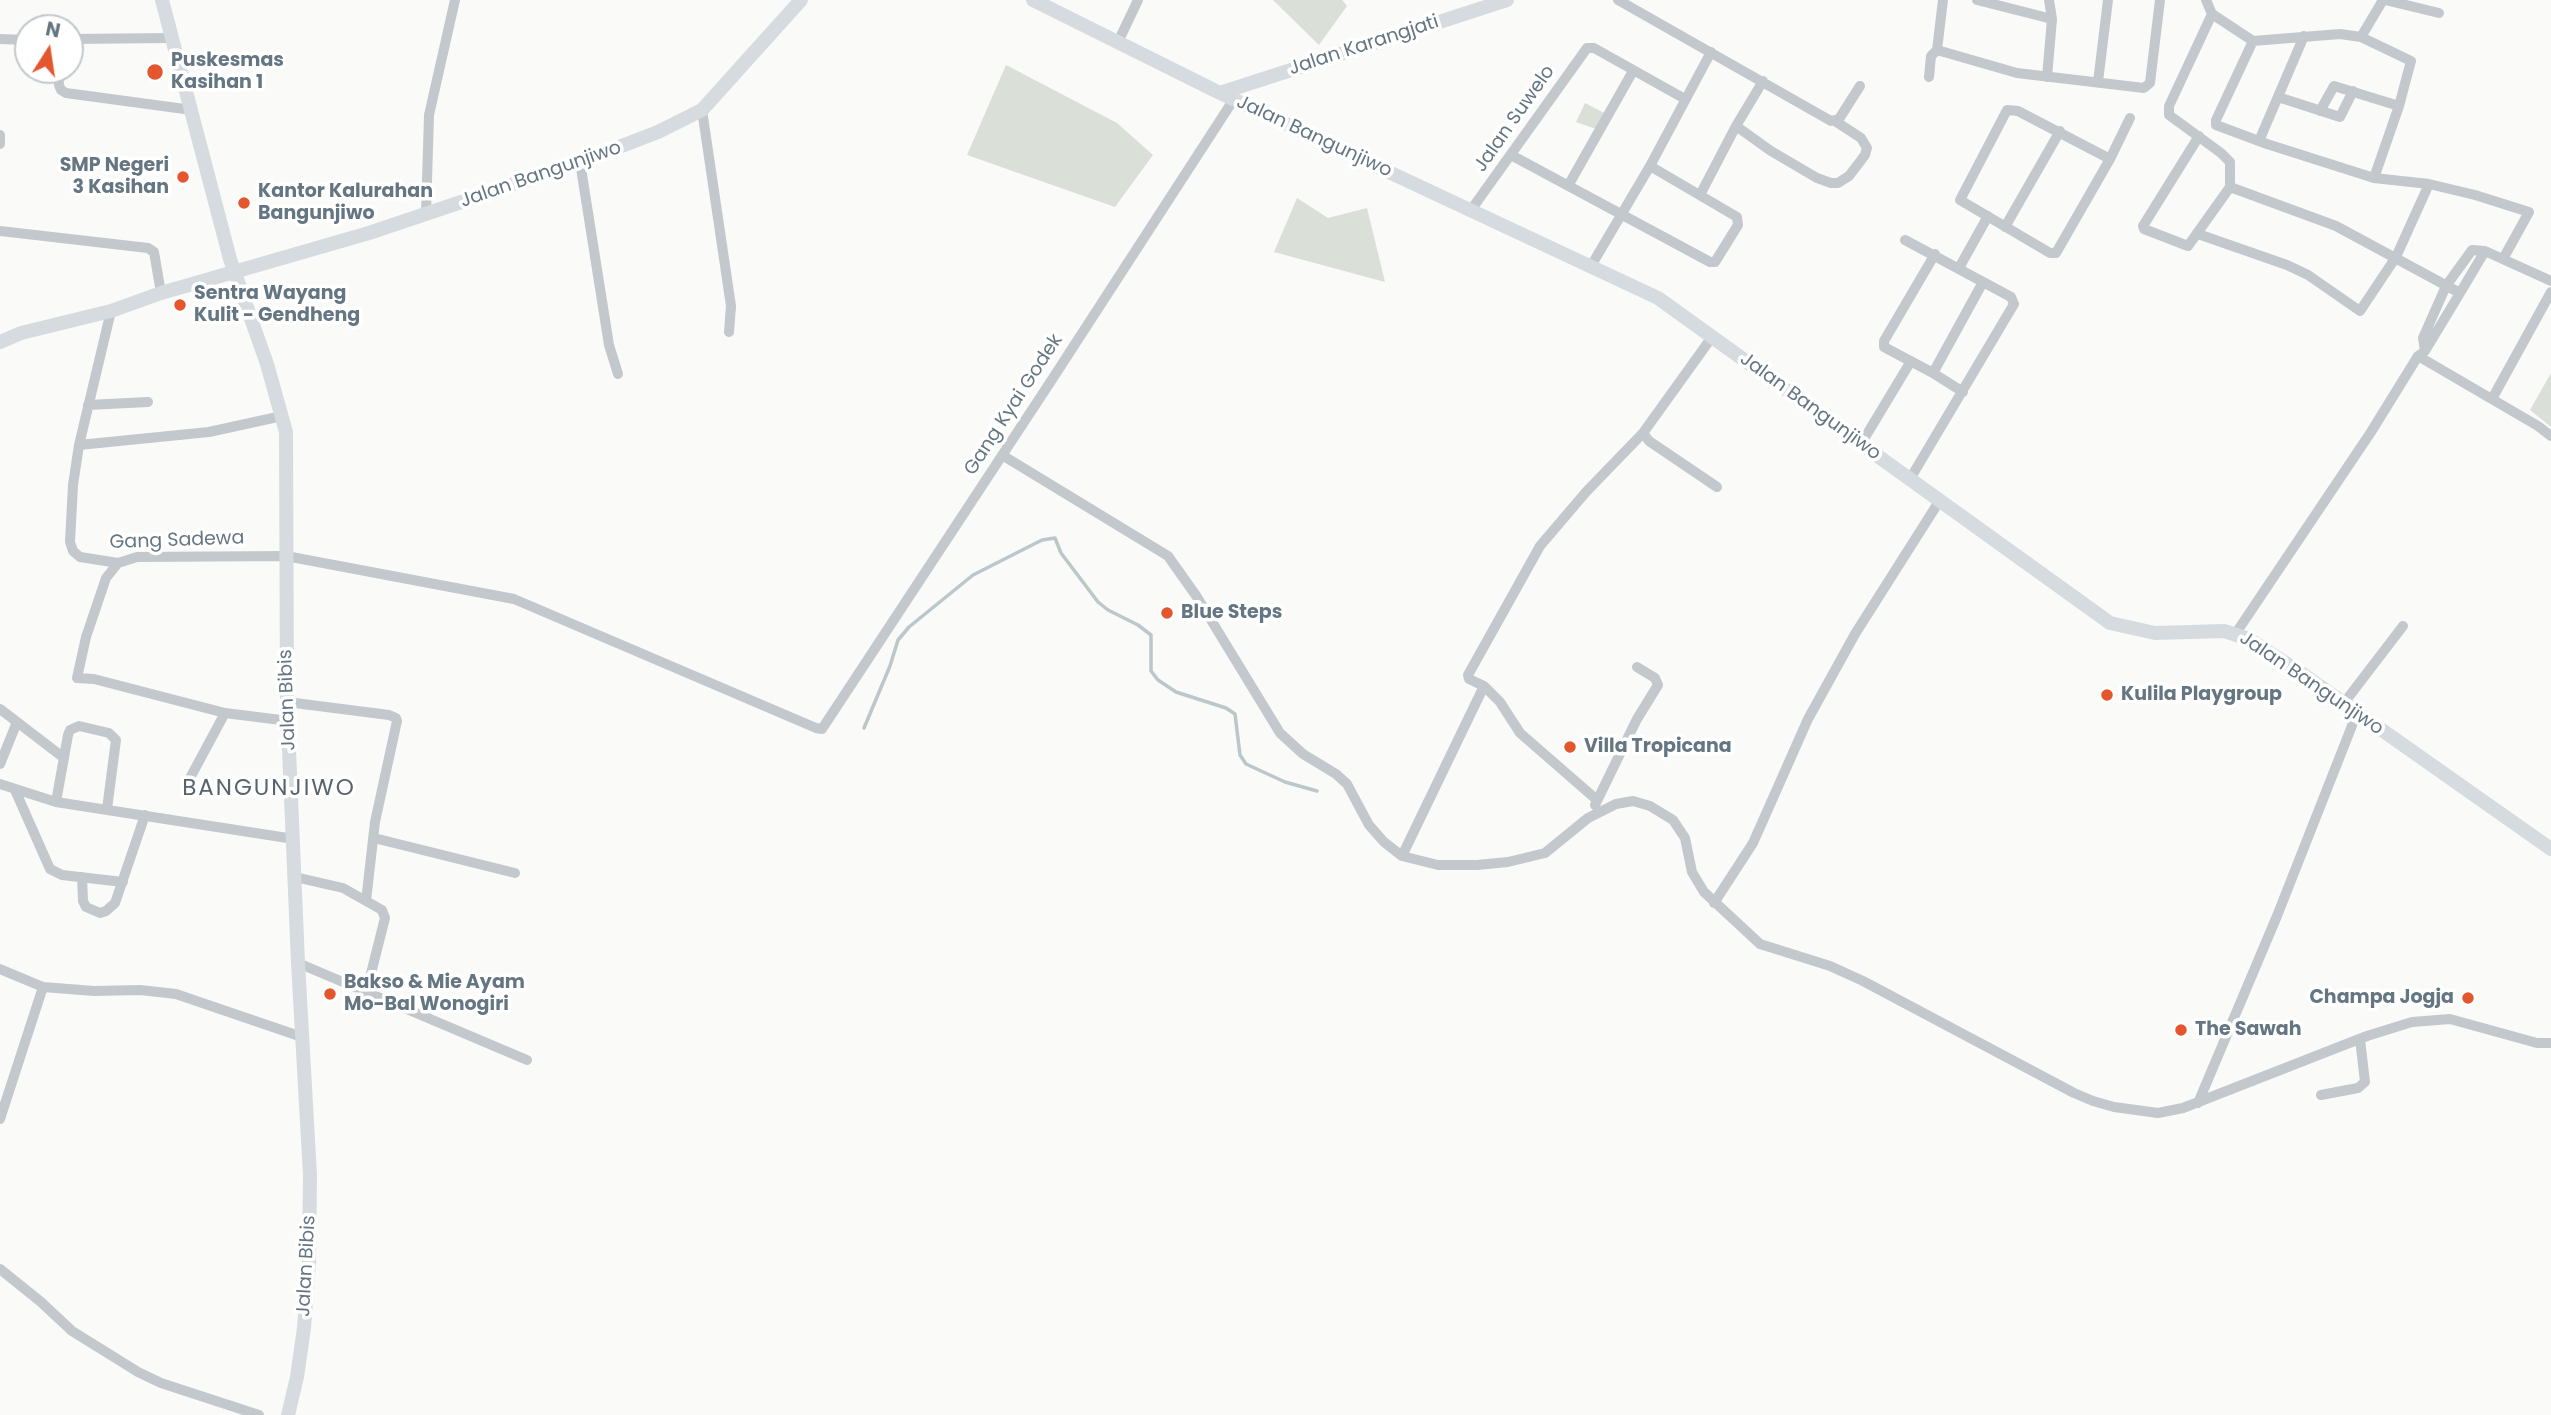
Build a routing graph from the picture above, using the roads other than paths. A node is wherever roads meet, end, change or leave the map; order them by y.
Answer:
1 (162, 0) edge
2 (455, 0) edge
3 (801, 0) edge
4 (1033, 0) edge
5 (1138, 0) edge
6 (1507, 0) edge
7 (1618, 0) edge
8 (1943, 0) edge
9 (1977, 0) edge
10 (2049, 0) edge
11 (2108, 0) edge
12 (2160, 0) edge
13 (2206, 0) edge
14 (2384, 0) edge
15 (2439, 13) dead end
16 (2212, 14) junction
17 (2052, 19) junction
18 (2304, 36) junction
19 (2361, 37) junction
20 (171, 38) junction
21 (84, 39) edge
22 (2253, 41) junction
23 (1118, 42) junction
24 (1937, 50) junction
25 (1711, 52) junction
26 (1633, 71) junction
27 (1929, 77) dead end
28 (2047, 78) junction
29 (1763, 81) junction
30 (2098, 82) junction
31 (59, 84) edge
32 (1860, 86) dead end
33 (2353, 91) junction
34 (1227, 96) junction
35 (2278, 97) junction
36 (1685, 99) junction
37 (2399, 106) junction
38 (191, 110) junction
39 (702, 110) junction
40 (2320, 111) junction
41 (2130, 118) dead end
42 (1835, 121) junction
43 (1736, 126) junction
44 (2060, 131) junction
45 (0, 135) edge
46 (2199, 136) junction
47 (2259, 141) junction
48 (0, 144) edge
49 (1511, 155) junction
50 (2110, 159) junction
51 (580, 162) junction
52 (1650, 166) junction
53 (2374, 178) junction
54 (2428, 184) junction
55 (1568, 186) junction
56 (2230, 187) junction
57 (1700, 195) junction
58 (1471, 210) junction
59 (426, 214) junction
60 (1621, 215) junction
61 (1988, 216) junction
62 (2006, 227) junction
63 (0, 230) edge
64 (2197, 234) junction
65 (1905, 240) dead end
66 (2485, 251) junction
67 (1935, 254) junction
68 (2396, 257) junction
69 (2503, 259) junction
70 (1591, 266) junction
71 (1959, 268) junction
72 (234, 272) junction
73 (2551, 281) edge
74 (1983, 282) junction
75 (2445, 286) junction
76 (2551, 292) edge
77 (161, 293) junction
78 (2460, 293) junction
79 (111, 311) junction
80 (729, 332) dead end
81 (1712, 337) junction
82 (0, 342) edge
83 (2422, 353) junction
84 (1911, 361) junction
85 (1933, 373) junction
86 (618, 374) dead end
87 (1963, 392) junction
88 (2492, 399) junction
89 (148, 402) dead end
90 (88, 405) junction
91 (282, 416) junction
92 (1643, 433) junction
93 (2551, 436) edge
94 (1861, 444) junction
95 (79, 445) junction
96 (1002, 455) junction
97 (1910, 479) junction
98 (1717, 487) dead end
99 (1940, 500) junction
100 (286, 555) junction
101 (118, 563) junction
102 (2403, 626) dead end
103 (2236, 633) junction
104 (1637, 667) dead end
105 (1484, 686) junction
106 (287, 702) junction
107 (2344, 703) junction
108 (0, 709) edge
109 (225, 713) junction
110 (2357, 713) junction
111 (289, 721) junction
112 (17, 722) junction
113 (822, 729) joint
114 (64, 758) junction
115 (0, 764) edge
116 (190, 778) dead end
117 (0, 784) edge
118 (15, 790) junction
119 (1597, 800) junction
120 (56, 802) junction
121 (107, 809) junction
122 (145, 815) junction
123 (1588, 818) junction
124 (374, 838) junction
125 (293, 839) junction
126 (2551, 849) edge
127 (1402, 856) junction
128 (516, 873) dead end
129 (82, 877) junction
130 (295, 877) junction
131 (122, 882) junction
132 (366, 901) junction
133 (1714, 903) junction
134 (298, 963) junction
135 (0, 969) edge
136 (43, 987) junction
137 (366, 993) junction
138 (302, 1037) junction
139 (2360, 1038) junction
140 (2551, 1043) edge
141 (527, 1060) dead end
142 (2321, 1095) dead end
143 (2199, 1102) junction
144 (0, 1119) edge
145 (0, 1269) edge
146 (259, 1415) edge
147 (288, 1415) edge

1 - 20 main road, Jalan Bibis
2 - 59 street
3 - 39 main road, Jalan Bangunjiwo
4 - 23 main road, Jalan Bangunjiwo
5 - 23 street
6 - 34 main road, Jalan Karangjati
7 - 25 street
8 - 24 street
9 - 17 street
10 - 17 street
11 - 30 street
12 - 30 street
13 - 16 street
14 - 15 street
14 - 19 street
16 - 22 street
16 - 46 street
17 - 28 street
18 - 19 street
18 - 22 street
18 - 35 street
19 - 37 street
20 - 21 street
20 - 38 main road, Jalan Bibis
22 - 47 street
23 - 34 main road, Jalan Bangunjiwo
24 - 27 street
24 - 28 street
25 - 29 street
25 - 36 street
26 - 36 street
26 - 49 street, Jalan Suwelo
26 - 55 street
28 - 30 street
29 - 42 street
29 - 43 street
31 - 38 street
32 - 42 street
33 - 37 street
33 - 40 street
33 - 40 street
34 - 58 main road, Jalan Bangunjiwo
34 - 96 street, Gang Kyai Godek
35 - 40 street
35 - 47 street
36 - 52 street
37 - 53 street
38 - 72 main road, Jalan Bibis
39 - 51 main road, Jalan Bangunjiwo
39 - 80 street
41 - 50 street
42 - 43 street
43 - 57 street
44 - 50 street
44 - 61 street
44 - 62 street
45 - 48 street
46 - 56 street
46 - 64 street
47 - 53 street
49 - 55 street
49 - 58 street, Jalan Suwelo
50 - 62 street
51 - 59 main road, Jalan Bangunjiwo
51 - 86 street
52 - 57 street
52 - 60 street
53 - 54 street
54 - 68 street
54 - 69 street
55 - 60 street
56 - 64 street
56 - 68 street
57 - 60 street
58 - 70 main road, Jalan Bangunjiwo
59 - 72 main road, Jalan Bangunjiwo
60 - 70 street
61 - 62 street
61 - 71 street
63 - 77 street
64 - 68 street
65 - 67 street
66 - 69 street
66 - 75 street
66 - 78 street
67 - 71 street
67 - 84 street
68 - 75 street
69 - 73 street
70 - 81 main road, Jalan Bangunjiwo
71 - 74 street
72 - 77 main road, Jalan Bangunjiwo
72 - 91 main road, Jalan Bibis
74 - 85 street
74 - 87 street
75 - 78 street
75 - 83 street
76 - 88 street
77 - 79 main road, Jalan Bangunjiwo
78 - 83 street
79 - 82 main road, Jalan Bangunjiwo
79 - 90 street
81 - 92 street
81 - 94 main road, Jalan Bangunjiwo
83 - 88 street
83 - 103 street
84 - 85 street
84 - 94 street
85 - 87 street
87 - 97 street
88 - 93 street
89 - 90 street
90 - 95 street
91 - 95 street
91 - 100 main road, Jalan Bibis
92 - 98 street
92 - 105 street
94 - 97 main road, Jalan Bangunjiwo
95 - 101 street, Gang Sadewa
96 - 113 street, Gang Kyai Godek
96 - 127 street
97 - 99 main road, Jalan Bangunjiwo
99 - 103 main road, Jalan Bangunjiwo
99 - 133 street
100 - 101 street, Gang Sadewa
100 - 106 main road, Jalan Bibis
100 - 113 street, Gang Sadewa
101 - 109 street
102 - 107 street
103 - 107 main road, Jalan Bangunjiwo
104 - 119 street
105 - 119 street
105 - 127 street
106 - 111 main road, Jalan Bibis
106 - 124 street
107 - 110 main road, Jalan Bangunjiwo
108 - 112 street
109 - 111 street
109 - 116 street
110 - 126 main road, Jalan Bangunjiwo
110 - 143 street
111 - 125 main road, Jalan Bibis
112 - 114 street
112 - 115 street
114 - 120 street
114 - 121 street
117 - 118 street
118 - 120 street
118 - 129 street
119 - 123 street
120 - 121 street
121 - 122 street
122 - 125 street
122 - 131 street
123 - 127 street
123 - 133 street
124 - 128 street
124 - 132 street
125 - 130 main road, Jalan Bibis
129 - 131 street
129 - 131 street
130 - 132 street
130 - 134 main road, Jalan Bibis
132 - 137 street
133 - 143 street
134 - 137 street
134 - 138 main road, Jalan Bibis
135 - 136 street
136 - 138 street
136 - 144 street
137 - 141 street
138 - 147 main road, Jalan Bibis
139 - 140 street
139 - 142 street
139 - 143 street
145 - 146 street

